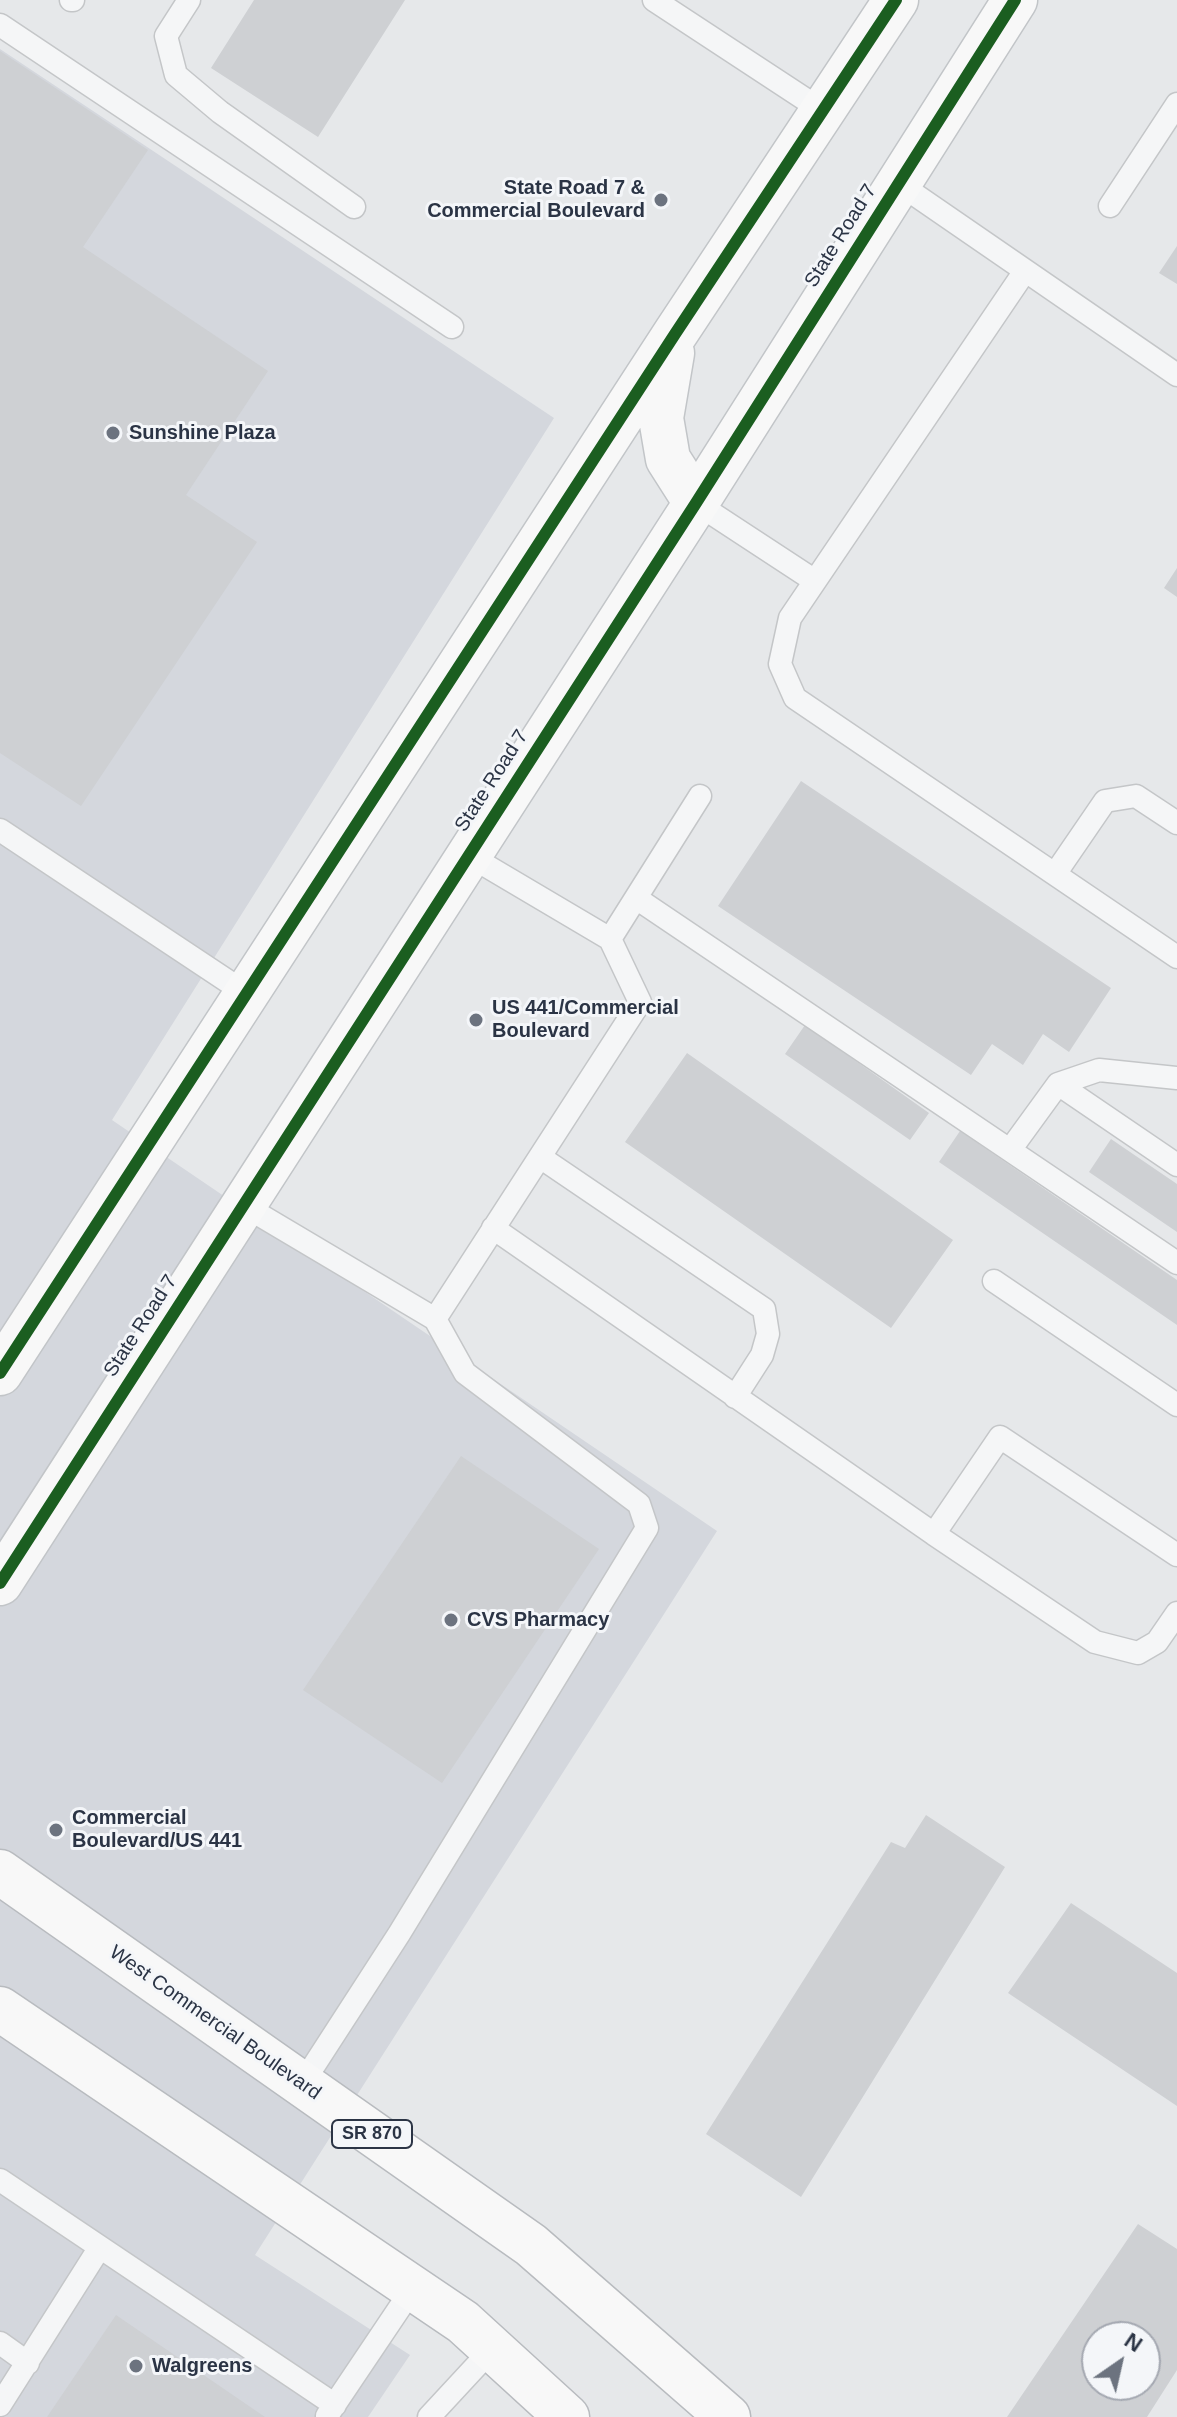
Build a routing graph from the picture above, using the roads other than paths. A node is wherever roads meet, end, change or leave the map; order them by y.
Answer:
1 (189, 0) edge
2 (654, 0) edge
3 (896, 0) edge
4 (1015, 0) edge
5 (0, 25) edge
6 (1177, 104) edge
7 (823, 111) junction
8 (898, 183) junction
9 (1110, 206) dead end
10 (354, 207) dead end
11 (1025, 271) junction
12 (452, 327) dead end
13 (675, 334) junction
14 (1177, 375) edge
15 (696, 503) junction
16 (815, 581) junction
17 (700, 796) dead end
18 (1177, 823) edge
19 (0, 830) edge
20 (468, 855) junction
21 (1055, 874) junction
22 (636, 898) junction
23 (610, 939) junction
24 (1177, 957) edge
25 (247, 994) junction
26 (1177, 1078) edge
27 (1058, 1084) junction
28 (1010, 1150) junction
29 (540, 1157) junction
30 (1177, 1165) edge
31 (243, 1205) junction
32 (493, 1228) junction
33 (1177, 1263) edge
34 (994, 1281) dead end
35 (435, 1319) junction
36 (0, 1373) edge
37 (735, 1397) junction
38 (1177, 1405) edge
39 (934, 1534) junction
40 (1177, 1555) edge
41 (0, 1583) edge
42 (1177, 1613) edge
43 (0, 1872) edge
44 (0, 2009) edge
45 (302, 2084) junction
46 (0, 2180) edge
47 (100, 2247) junction
48 (413, 2288) junction
49 (0, 2343) edge
50 (492, 2349) junction
51 (28, 2363) junction
52 (0, 2405) edge
53 (330, 2411) edge
54 (429, 2417) edge
55 (567, 2417) edge
56 (728, 2417) edge

1 - 10 lane
2 - 7 lane
3 - 7 main road
4 - 8 main road, State Road 7
5 - 12 lane
6 - 9 lane
7 - 13 main road
8 - 11 lane
8 - 15 main road, State Road 7
11 - 14 lane
11 - 16 lane
13 - 15 main road
13 - 25 main road
15 - 16 lane
15 - 20 main road, State Road 7
16 - 21 lane
17 - 22 lane
18 - 21 lane
19 - 25 lane
20 - 23 lane
20 - 31 main road, State Road 7
21 - 24 lane
22 - 23 lane
22 - 28 lane
23 - 29 lane
25 - 36 main road
26 - 27 lane
27 - 28 lane
27 - 30 lane
28 - 33 lane
29 - 32 lane
29 - 37 lane
31 - 35 lane
31 - 41 main road, State Road 7
32 - 35 lane
32 - 37 lane
34 - 38 lane
35 - 45 lane
37 - 39 lane
39 - 40 lane
39 - 42 lane
43 - 45 main road, West Commercial Boulevard / SR 870
44 - 48 main road
45 - 56 main road, West Commercial Boulevard / SR 870
46 - 47 lane
47 - 51 lane
47 - 53 lane
48 - 50 main road
48 - 53 lane
49 - 51 lane
50 - 54 lane
50 - 55 main road
51 - 52 lane

